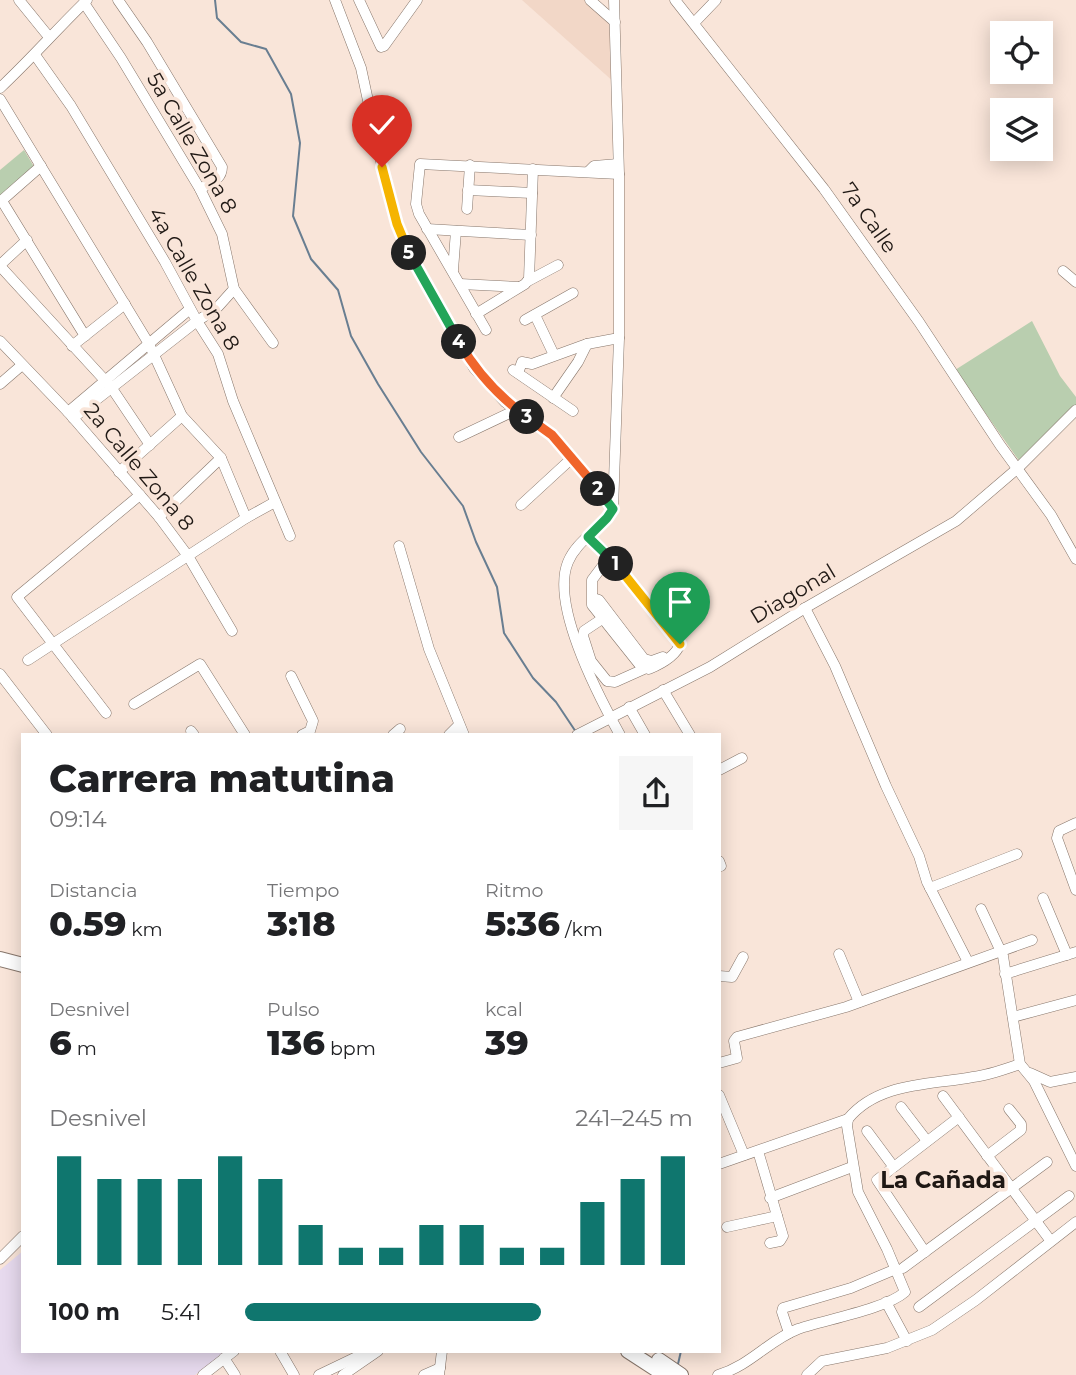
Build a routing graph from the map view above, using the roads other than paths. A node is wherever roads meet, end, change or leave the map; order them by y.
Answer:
1 (19, 0) edge
2 (118, 0) edge
3 (335, 0) edge
4 (359, 0) edge
5 (417, 0) edge
6 (590, 0) edge
7 (614, 0) edge
8 (675, 0) edge
9 (716, 0) edge
10 (85, 1) edge
11 (615, 22) junction
12 (694, 23) junction
13 (49, 37) junction
14 (35, 55) junction
15 (0, 88) edge
16 (0, 99) edge
17 (470, 165) junction
18 (41, 166) junction
19 (533, 169) junction
20 (619, 169) junction
21 (200, 189) junction
22 (468, 190) junction
23 (532, 193) junction
24 (1, 202) edge
25 (467, 209) dead end
26 (427, 229) junction
27 (456, 231) junction
28 (531, 235) junction
29 (27, 240) junction
30 (0, 265) edge
31 (558, 265) dead end
32 (453, 271) junction
33 (1063, 271) dead end
34 (1076, 282) edge
35 (460, 284) junction
36 (524, 284) junction
37 (234, 289) junction
38 (573, 293) dead end
39 (125, 304) junction
40 (190, 309) junction
41 (477, 314) junction
42 (197, 321) junction
43 (486, 330) dead end
44 (85, 336) junction
45 (619, 338) junction
46 (0, 341) edge
47 (273, 343) dead end
48 (587, 344) junction
49 (72, 346) junction
50 (151, 349) junction
51 (554, 355) junction
52 (22, 365) junction
53 (108, 383) junction
54 (0, 384) edge
55 (553, 398) junction
56 (516, 410) junction
57 (1076, 410) edge
58 (573, 411) dead end
59 (70, 415) junction
60 (182, 415) junction
61 (459, 437) dead end
62 (150, 445) junction
63 (221, 458) junction
64 (570, 458) junction
65 (1018, 468) junction
66 (119, 472) junction
67 (140, 495) junction
68 (275, 502) junction
69 (521, 505) dead end
70 (613, 509) junction
71 (159, 517) junction
72 (246, 517) junction
73 (290, 536) dead end
74 (588, 537) junction
75 (399, 546) dead end
76 (188, 556) junction
77 (610, 556) junction
78 (1076, 559) edge
79 (593, 598) junction
80 (805, 608) junction
81 (602, 619) junction
82 (232, 631) dead end
83 (52, 645) junction
84 (670, 657) junction
85 (28, 660) dead end
86 (644, 668) junction
87 (0, 674) edge
88 (291, 676) dead end
89 (663, 690) junction
90 (134, 704) dead end
91 (629, 707) junction
92 (106, 713) dead end
93 (610, 717) junction
94 (462, 730) edge
95 (45, 733) edge
96 (244, 733) edge
97 (306, 733) edge
98 (580, 733) edge
99 (619, 733) edge
100 (644, 733) edge
101 (689, 733) edge
102 (742, 758) dead end
103 (721, 770) edge
104 (1076, 823) edge
105 (1017, 854) dead end
106 (930, 888) junction
107 (1076, 890) edge
108 (1043, 898) dead end
109 (981, 909) dead end
110 (1032, 940) dead end
111 (0, 951) edge
112 (1000, 951) junction
113 (839, 954) dead end
114 (1072, 954) edge
115 (21, 956) edge
116 (743, 957) dead end
117 (0, 958) edge
118 (968, 962) junction
119 (21, 964) edge
120 (1005, 974) junction
121 (721, 976) edge
122 (1076, 1000) edge
123 (859, 1002) junction
124 (1013, 1017) junction
125 (721, 1062) edge
126 (1023, 1068) junction
127 (1076, 1077) edge
128 (943, 1096) dead end
129 (721, 1100) edge
130 (901, 1107) dead end
131 (1009, 1109) dead end
132 (959, 1117) junction
133 (848, 1118) junction
134 (867, 1130) dead end
135 (927, 1141) junction
136 (758, 1151) junction
137 (744, 1155) junction
138 (987, 1156) junction
139 (1047, 1162) dead end
140 (721, 1163) edge
141 (893, 1166) junction
142 (1076, 1166) edge
143 (852, 1167) junction
144 (1011, 1188) junction
145 (1069, 1195) dead end
146 (771, 1198) junction
147 (777, 1216) junction
148 (1035, 1221) junction
149 (1076, 1222) edge
150 (727, 1227) dead end
151 (21, 1238) edge
152 (1050, 1240) junction
153 (770, 1243) dead end
154 (925, 1252) junction
155 (0, 1259) edge
156 (900, 1269) junction
157 (886, 1302) junction
158 (919, 1307) dead end
159 (789, 1333) junction
160 (907, 1341) junction
161 (231, 1353) edge
162 (281, 1353) edge
163 (365, 1353) edge
164 (375, 1353) edge
165 (441, 1353) edge
166 (632, 1353) edge
167 (648, 1353) edge
168 (225, 1358) junction
169 (433, 1373) edge
170 (674, 1373) edge
171 (203, 1375) edge
172 (234, 1375) edge
173 (294, 1375) edge
174 (319, 1375) edge
175 (343, 1375) edge
176 (718, 1375) edge
177 (807, 1375) edge

1 - 13 street
2 - 21 street
3 - 56 street
4 - 5 street
6 - 11 street
7 - 11 street
8 - 12 street, 7a Calle
9 - 12 street
10 - 13 street
10 - 21 street, 5a Calle Zona 8
11 - 20 street
12 - 65 street, 7a Calle
13 - 14 street
14 - 15 street
14 - 40 street, 4a Calle Zona 8
16 - 18 street
17 - 19 street
17 - 22 street
17 - 26 street
18 - 24 street
18 - 39 street
19 - 20 street
19 - 23 street
20 - 45 street
21 - 37 street, 5a Calle Zona 8
22 - 23 street
22 - 25 street
23 - 28 street
24 - 29 street
26 - 27 street
26 - 32 street
27 - 28 street
27 - 32 street
28 - 36 street
29 - 30 street
29 - 44 street
30 - 49 street
31 - 36 street
32 - 35 street
33 - 34 street
35 - 36 street
35 - 41 street
36 - 41 street
37 - 42 street
37 - 47 street, 5a Calle Zona 8
38 - 51 street
39 - 44 street
39 - 50 street
40 - 42 street, 4a Calle Zona 8
40 - 50 street
41 - 43 street
42 - 50 street
42 - 68 street, 4a Calle Zona 8
44 - 49 street
45 - 48 street
45 - 70 street
46 - 52 street, 2a Calle Zona 8
48 - 51 street
48 - 55 street
49 - 53 street
50 - 53 street
50 - 60 street
51 - 55 street
52 - 54 street
52 - 59 street, 2a Calle Zona 8
53 - 59 street
53 - 62 street
55 - 58 street
56 - 61 street
56 - 64 street
57 - 65 street, Diagonal
59 - 66 street, 2a Calle Zona 8
60 - 62 street
60 - 63 street
62 - 66 street
63 - 71 street
63 - 72 street
64 - 69 street
64 - 70 street
65 - 78 street, 7a Calle
65 - 80 street, Diagonal
66 - 67 street, 2a Calle Zona 8
67 - 71 street, 2a Calle Zona 8
67 - 83 street
68 - 72 street
68 - 73 street, 4a Calle Zona 8
70 - 74 street
71 - 76 street, 2a Calle Zona 8
72 - 76 street
74 - 77 street
74 - 93 street
75 - 94 street
76 - 82 street, 2a Calle Zona 8
76 - 83 street
77 - 79 street
77 - 84 street
79 - 81 street
79 - 84 street
80 - 89 street, Diagonal
80 - 106 street
81 - 86 street
81 - 86 street
83 - 85 street
83 - 92 street
84 - 86 street
87 - 95 street
88 - 97 street
89 - 91 street, Diagonal
89 - 101 street
90 - 96 street
91 - 93 street, Diagonal
91 - 100 street
93 - 98 street, Diagonal
93 - 99 street
102 - 103 street
104 - 107 street
105 - 106 street
106 - 118 street
108 - 114 street
109 - 112 street
110 - 112 street
111 - 115 highway
112 - 118 street
112 - 120 street
113 - 123 street
114 - 120 street
116 - 121 street
117 - 119 highway
118 - 123 street
120 - 124 street
122 - 124 street
123 - 125 street
124 - 126 street
126 - 127 street
126 - 133 street
126 - 142 street
128 - 132 street
129 - 137 street
130 - 135 street
131 - 138 street
132 - 135 street
132 - 138 street
133 - 136 street
133 - 143 street
134 - 141 street
135 - 141 street
136 - 137 street
136 - 146 street
137 - 140 street
138 - 144 street
139 - 144 street
141 - 154 street
143 - 146 street
143 - 156 street
144 - 148 street
144 - 154 street
145 - 148 street
146 - 147 street
147 - 150 street
147 - 153 street
148 - 152 street
148 - 158 street
149 - 152 street
151 - 155 street
152 - 160 street
154 - 156 street
156 - 157 street
156 - 159 street
157 - 159 street
157 - 160 street
159 - 176 street
160 - 177 street
161 - 168 street
162 - 173 street
163 - 174 street
164 - 175 street
165 - 169 street
166 - 170 highway
167 - 170 highway
168 - 171 street
168 - 172 street

